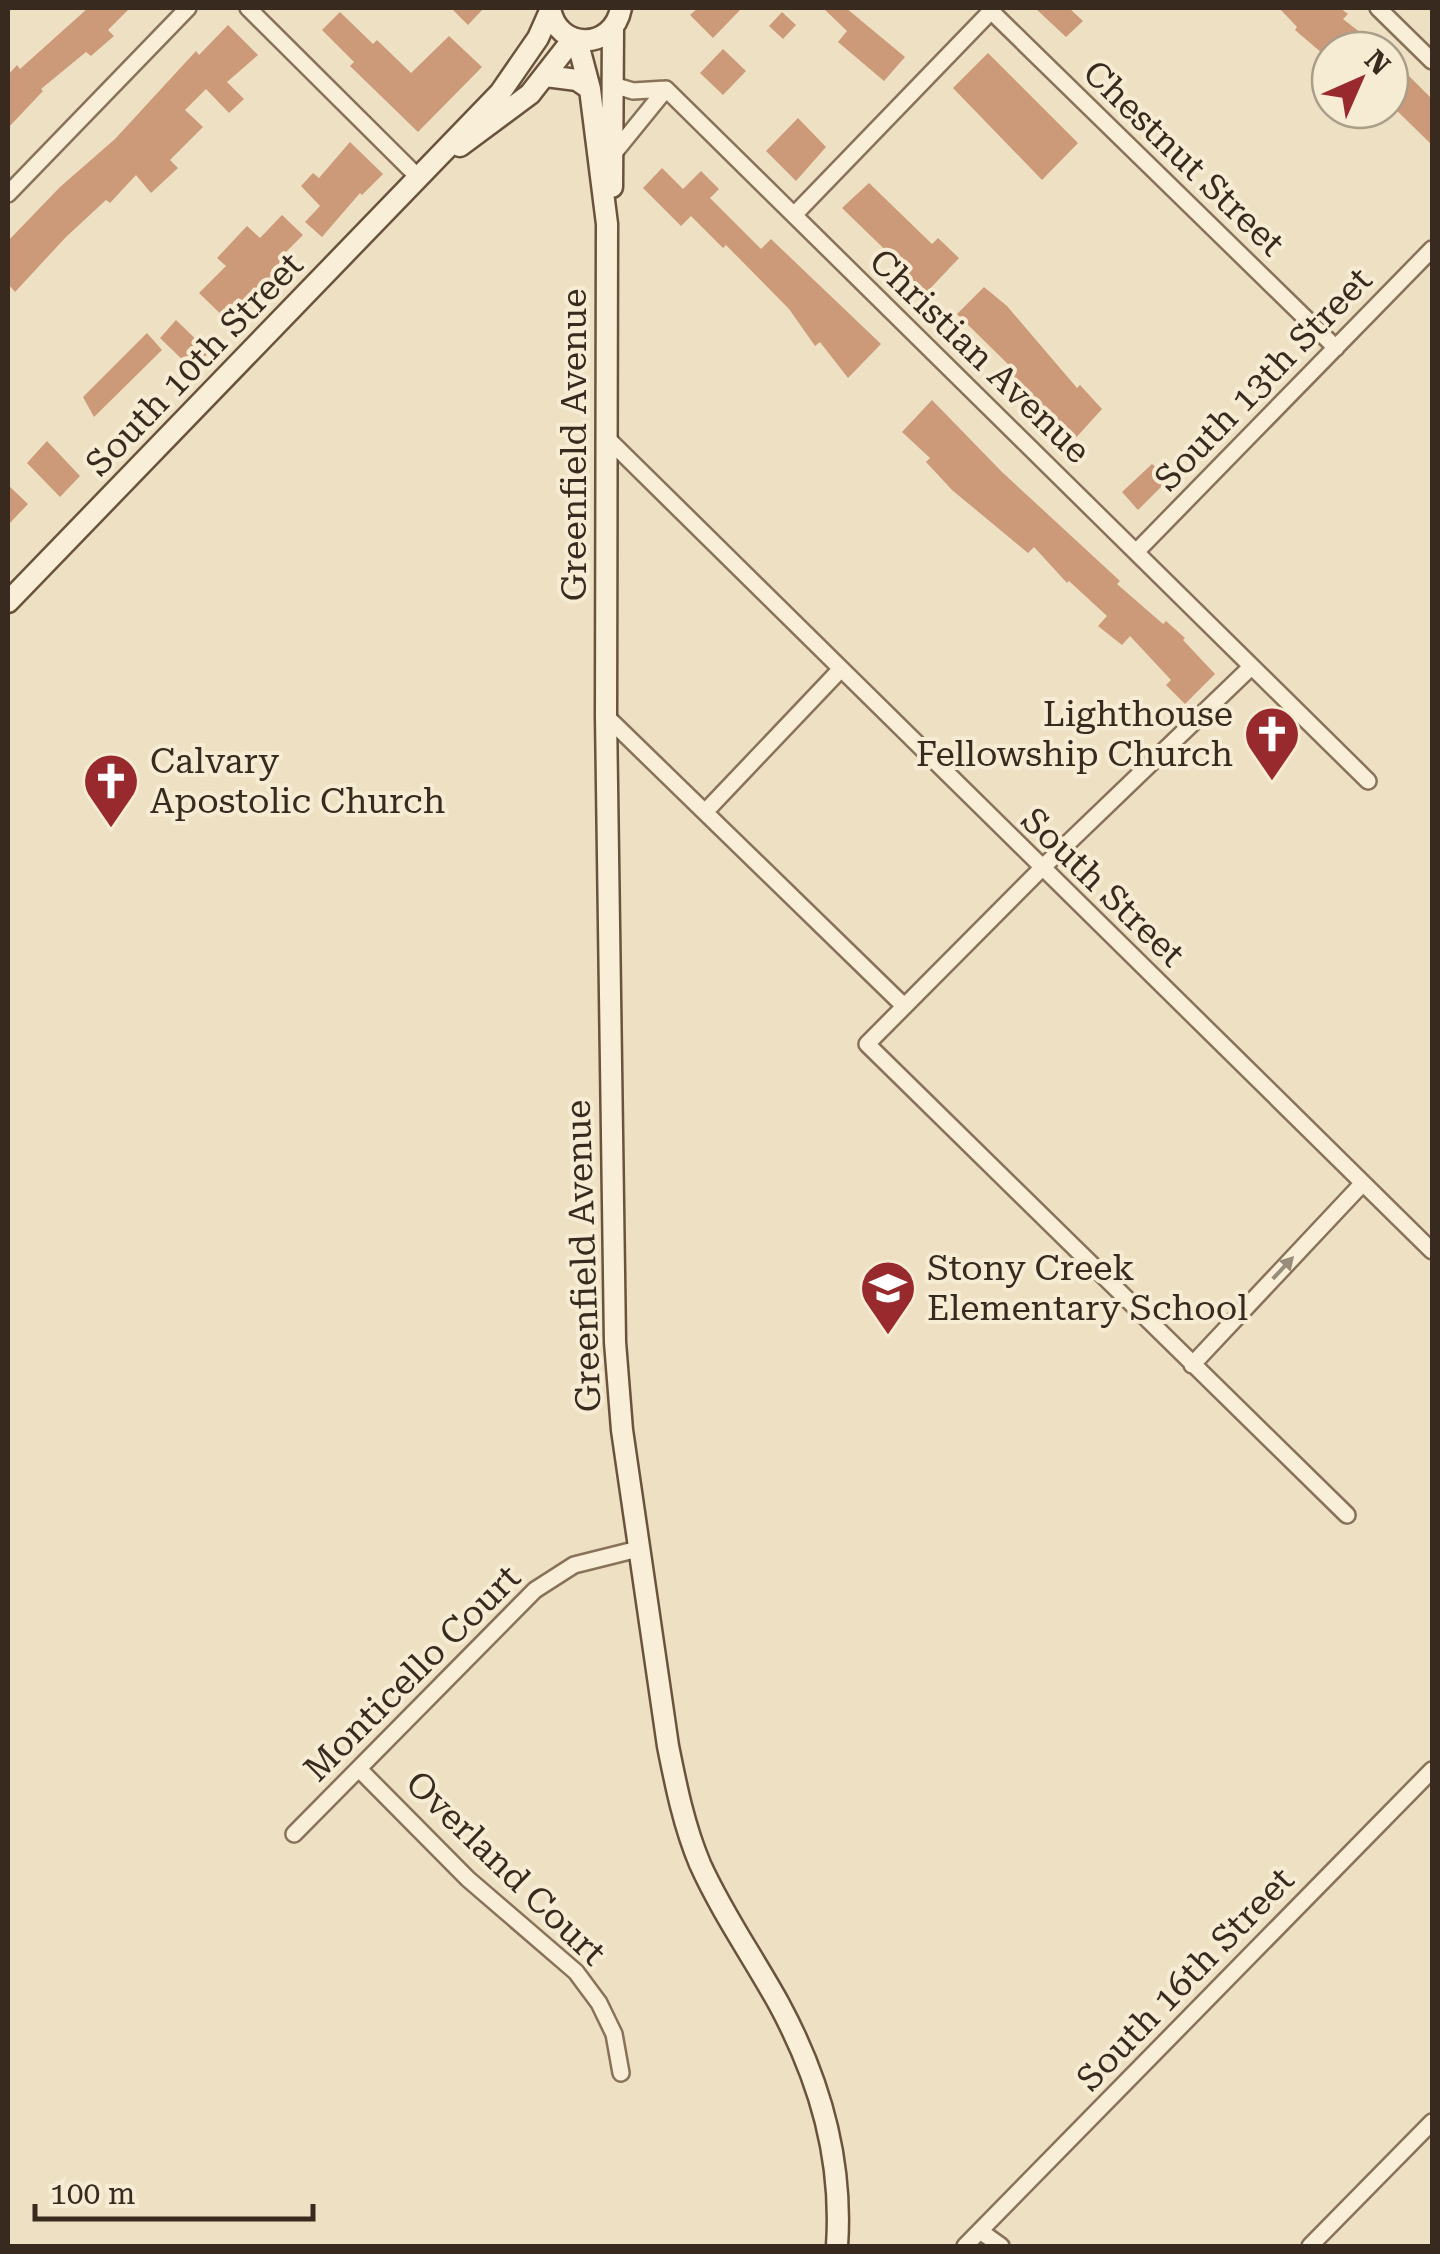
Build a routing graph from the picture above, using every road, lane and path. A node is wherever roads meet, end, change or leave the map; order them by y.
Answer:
1 (188, 8) edge
2 (248, 8) edge
3 (1378, 8) edge
4 (550, 9) edge
5 (992, 10) edge
6 (620, 15) edge
7 (575, 40) junction
8 (1432, 61) edge
9 (546, 76) junction
10 (613, 84) junction
11 (666, 88) junction
12 (590, 89) junction
13 (614, 153) junction
14 (423, 174) junction
15 (8, 194) edge
16 (794, 215) junction
17 (607, 224) junction
18 (1432, 249) edge
19 (1336, 348) junction
20 (606, 437) junction
21 (1137, 551) junction
22 (8, 602) edge
23 (1250, 668) junction
24 (840, 670) junction
25 (606, 716) junction
26 (1368, 781) dead end
27 (706, 811) junction
28 (1042, 868) junction
29 (904, 1006) junction
30 (1364, 1183) junction
31 (1432, 1250) edge
32 (1192, 1365) junction
33 (1347, 1515) dead end
34 (638, 1548) junction
35 (359, 1769) junction
36 (1432, 1770) edge
37 (294, 1834) dead end
38 (622, 2073) dead end
39 (1432, 2122) edge
40 (980, 2231) junction
41 (837, 2246) edge
42 (964, 2246) edge
43 (1001, 2246) edge
44 (1310, 2246) edge

1 - 15 street
2 - 14 street
3 - 8 street
4 - 7 main road
4 - 14 main road, South 10th Street
5 - 16 street
5 - 19 street, Chestnut Street
6 - 7 main road
6 - 10 main road, Greenfield Avenue
7 - 9 main road, South 10th Street
7 - 12 main road, Greenfield Avenue
9 - 12 main road
9 - 14 main road, South 10th Street
10 - 11 street
10 - 13 main road, Greenfield Avenue
11 - 13 street
11 - 16 street, Christian Avenue
12 - 17 main road, Greenfield Avenue
13 - 17 main road, Greenfield Avenue
14 - 22 main road, South 10th Street
16 - 21 street, Christian Avenue
17 - 20 main road, Greenfield Avenue
18 - 19 street, South 13th Street
19 - 21 street, South 13th Street
20 - 24 street, South Street
20 - 25 main road, Greenfield Avenue
21 - 23 street, Christian Avenue
23 - 26 street, Christian Avenue
23 - 28 street
24 - 27 street
24 - 28 street, South Street
25 - 27 street
25 - 34 main road, Greenfield Avenue
27 - 29 street
28 - 29 street
28 - 30 street, South Street
29 - 32 street
30 - 31 street, South Street
32 -> 30 street
32 - 33 street
34 - 35 street, Monticello Court
34 - 41 main road, Greenfield Avenue
35 - 37 street, Monticello Court
35 - 38 street, Overland Court
36 - 40 street, South 16th Street
39 - 44 street
40 - 42 street, South 16th Street
40 - 43 street

